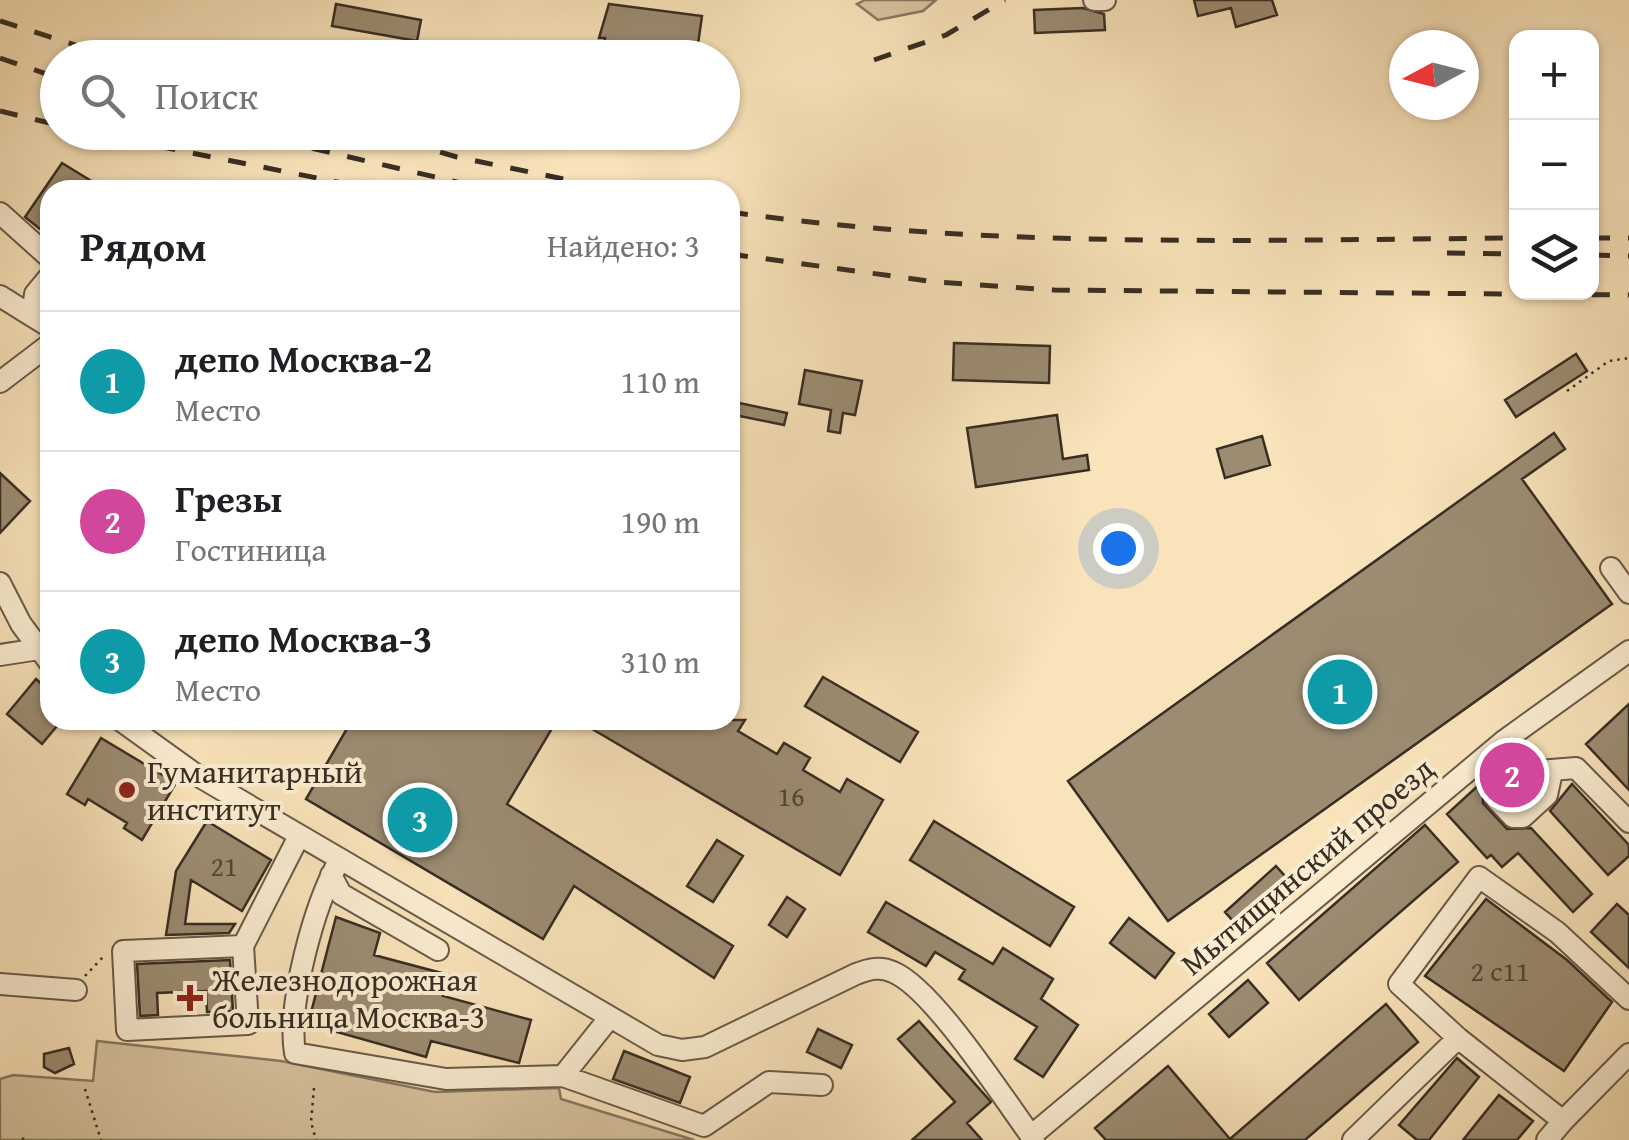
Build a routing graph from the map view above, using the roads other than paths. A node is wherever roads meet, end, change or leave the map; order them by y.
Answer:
1 (1094, 0) edge
2 (1105, 0) edge
3 (0, 213) edge
4 (40, 249) edge
5 (40, 288) edge
6 (0, 296) edge
7 (40, 317) edge
8 (40, 321) edge
9 (40, 352) edge
10 (0, 382) edge
11 (1611, 568) dead end
12 (0, 583) edge
13 (1629, 594) edge
14 (40, 649) edge
15 (1629, 650) edge
16 (0, 654) edge
17 (40, 656) edge
18 (134, 730) edge
19 (1505, 740) junction
20 (1552, 772) junction
21 (1496, 799) dead end
22 (1629, 822) edge
23 (299, 836) junction
24 (335, 868) junction
25 (243, 946) junction
26 (438, 950) dead end
27 (0, 984) edge
28 (76, 990) road end
29 (1629, 999) edge
30 (610, 1017) junction
31 (1458, 1038) junction
32 (1629, 1054) edge
33 (563, 1076) junction
34 (822, 1085) dead end
35 (1563, 1121) junction
36 (1032, 1138) edge
37 (1352, 1140) edge
38 (1547, 1140) edge

1 - 2 street
3 - 4 street
5 - 7 street
6 - 8 street
9 - 10 street
11 - 13 street
12 - 14 street
15 - 19 street, Мытищинский проезд
16 - 17 street
18 - 23 street
19 - 20 street
19 - 36 street, Мытищинский проезд
20 - 21 street
20 - 22 street
23 - 24 street
23 - 25 street
24 - 26 street
24 - 30 street
24 - 33 street
25 - 25 street
27 - 28 street
29 - 31 street
30 - 33 street
30 - 36 street
31 - 35 street
31 - 37 street
32 - 35 street
33 - 34 street
35 - 38 street

